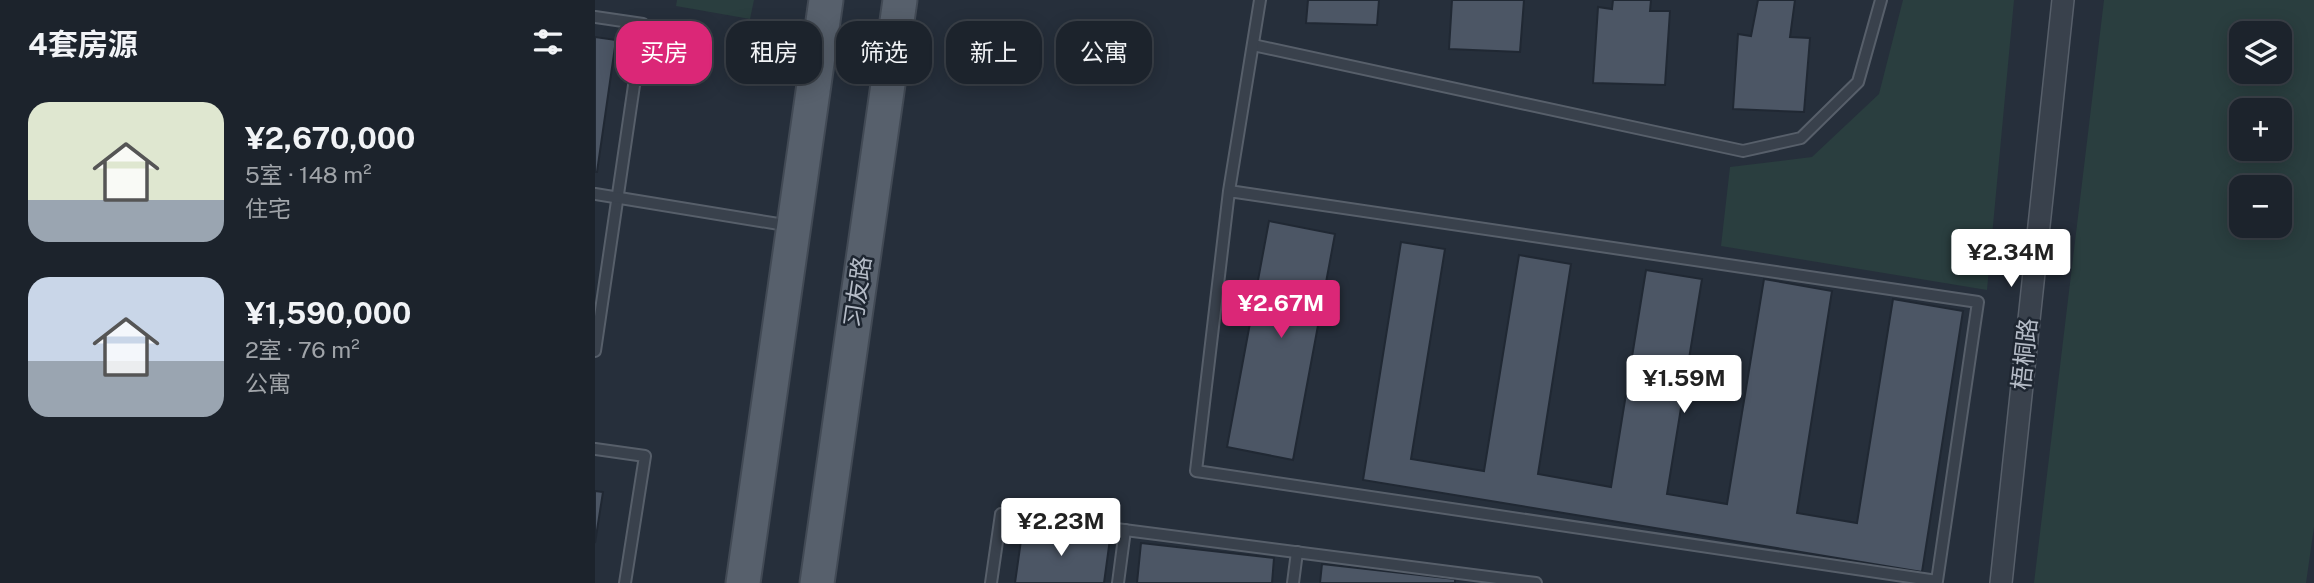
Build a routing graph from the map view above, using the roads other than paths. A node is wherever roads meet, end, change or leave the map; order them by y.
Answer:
1 (826, 0) edge
2 (900, 0) edge
3 (1260, 0) edge
4 (1881, 0) edge
5 (2063, 0) edge
6 (595, 17) edge
7 (1253, 45) junction
8 (1229, 191) junction
9 (595, 194) edge
10 (617, 198) junction
11 (794, 226) junction
12 (595, 351) edge
13 (595, 449) edge
14 (1125, 530) junction
15 (1297, 552) junction
16 (1479, 579) edge
17 (625, 583) edge
18 (743, 583) edge
19 (817, 583) edge
20 (991, 583) edge
21 (1118, 583) edge
22 (1293, 583) edge
23 (1536, 583) edge
24 (2001, 583) edge

1 - 11 main road
2 - 19 main road, 习友路
3 - 7 lane
4 - 7 lane
5 - 24 street, 梧桐路
6 - 10 lane
7 - 8 lane
8 - 8 lane
9 - 10 lane
10 - 11 lane
10 - 12 lane
11 - 18 main road
13 - 17 lane
14 - 15 lane
14 - 20 lane
14 - 21 lane
15 - 16 lane
15 - 22 lane
16 - 23 lane

